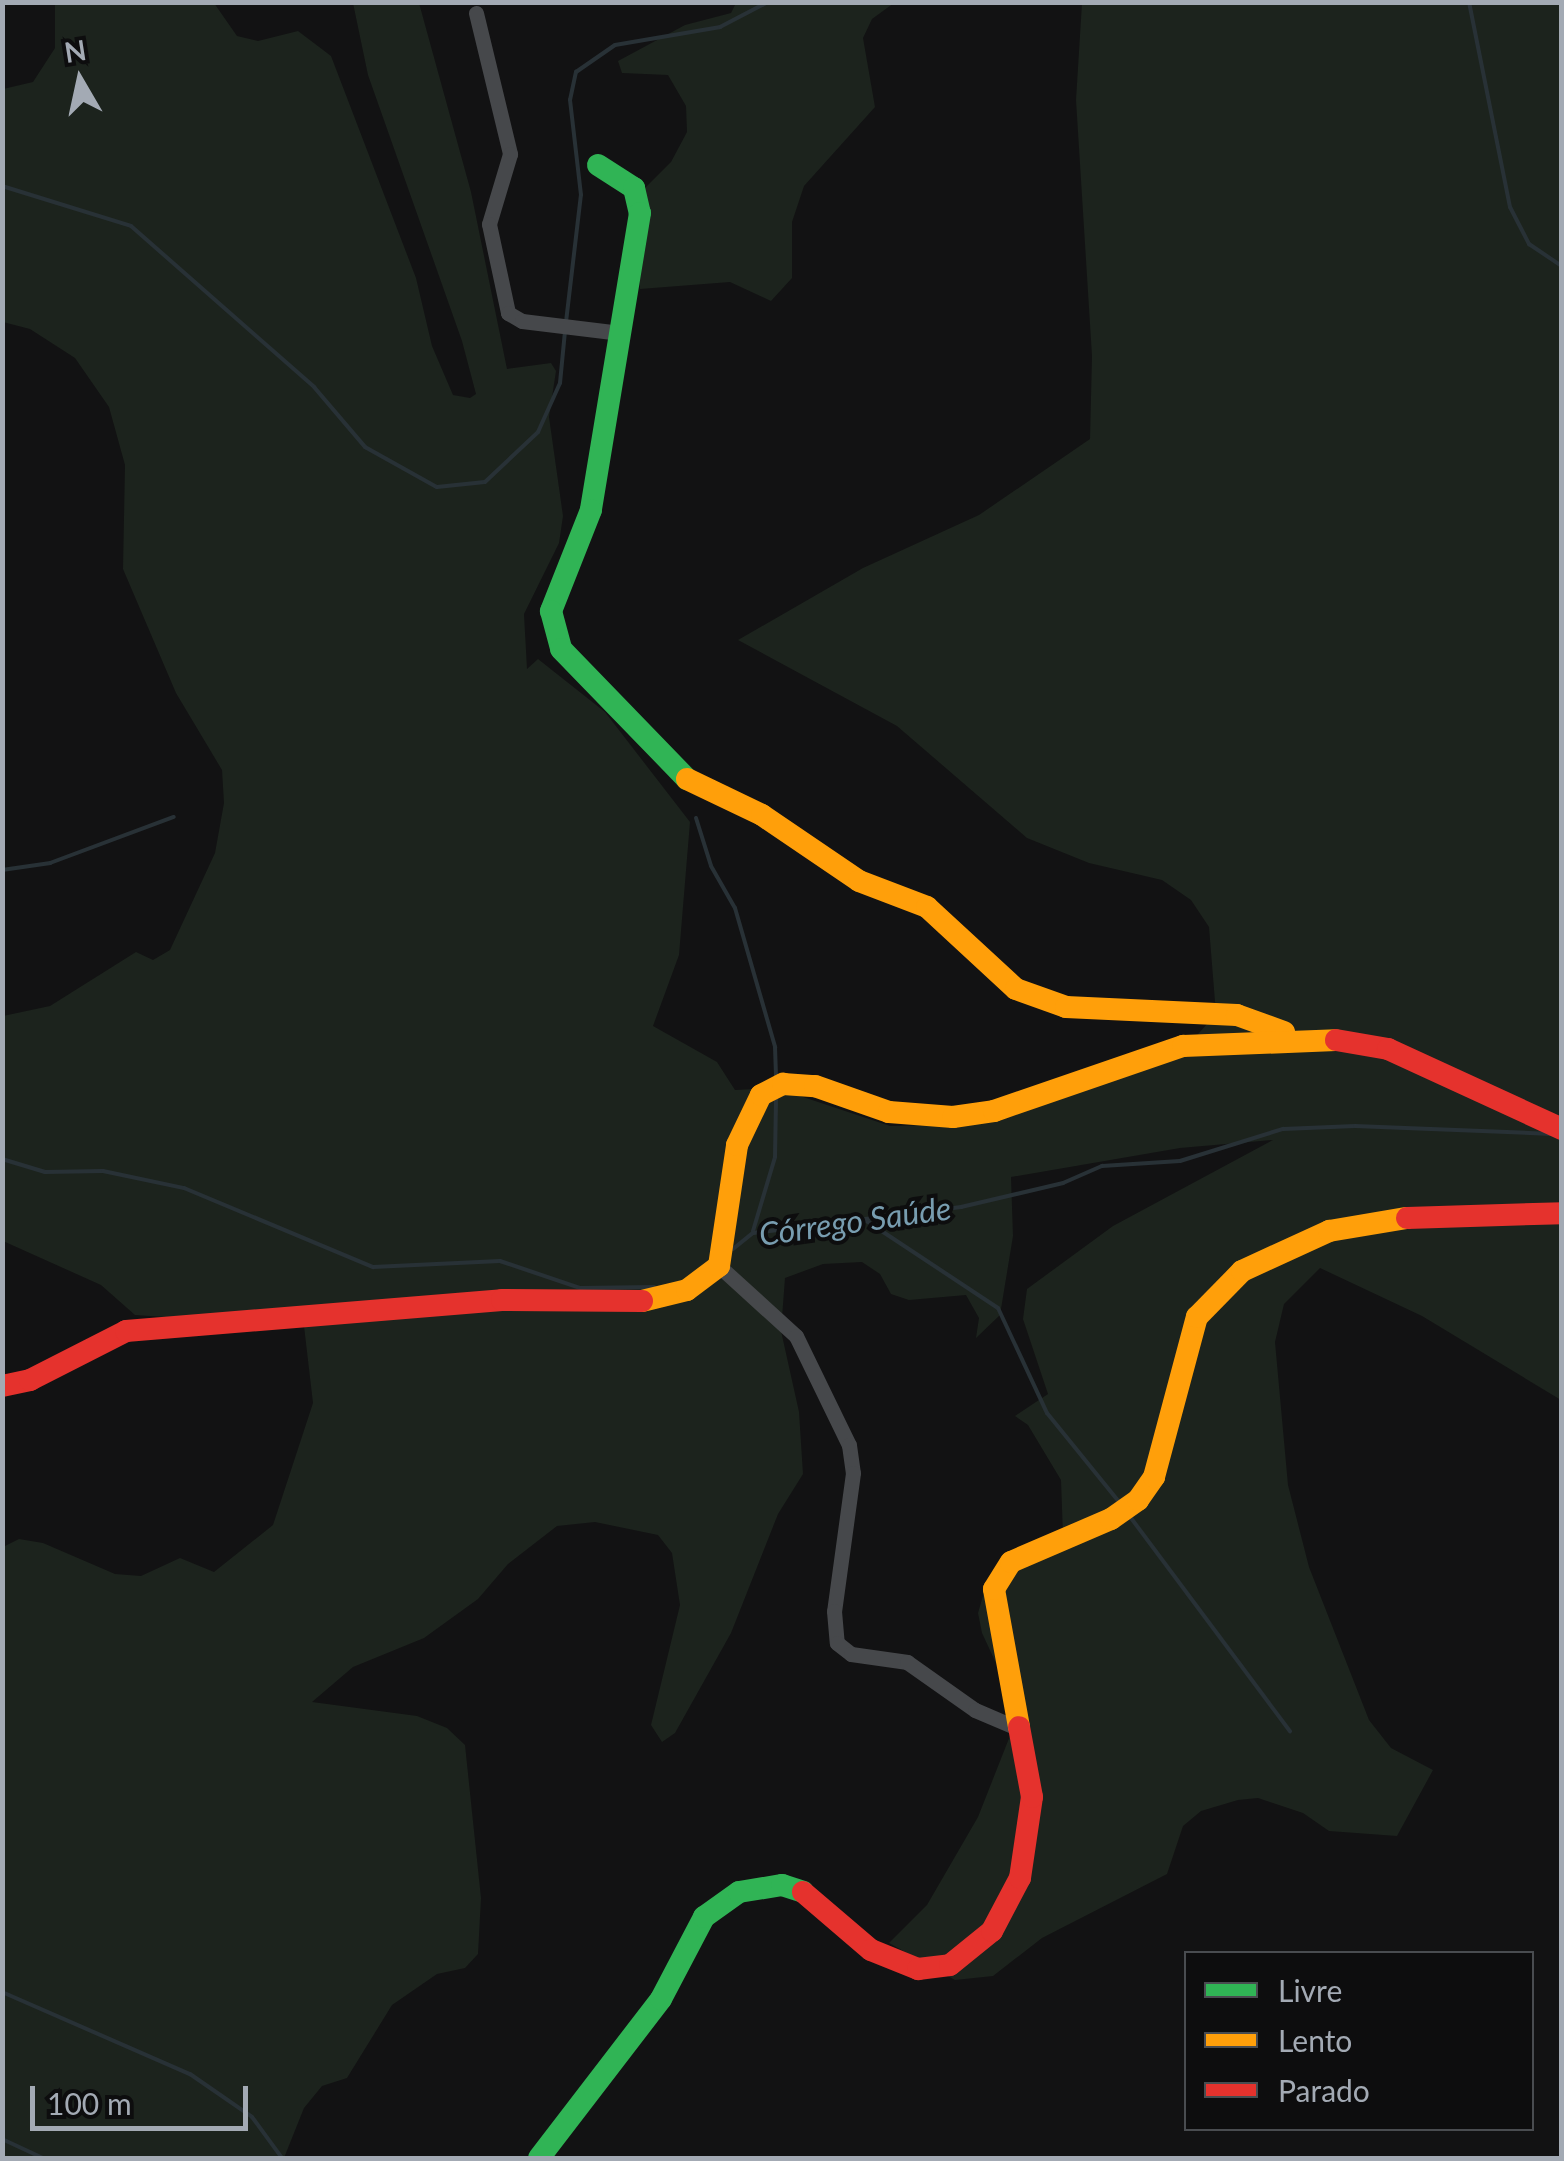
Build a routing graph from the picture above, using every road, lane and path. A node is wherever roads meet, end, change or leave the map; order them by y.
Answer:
1 (476, 13) dead end
2 (598, 165) dead end
3 (620, 333) junction
4 (1293, 1036) junction
5 (1562, 1129) edge
6 (1562, 1213) edge
7 (719, 1266) junction
8 (2, 1386) edge
9 (1025, 1730) junction
10 (539, 2158) edge

1 - 3 street
2 - 3 street
3 - 4 street
4 - 5 street
4 - 7 street
6 - 9 street
7 - 8 street
7 - 9 street
9 - 10 street

